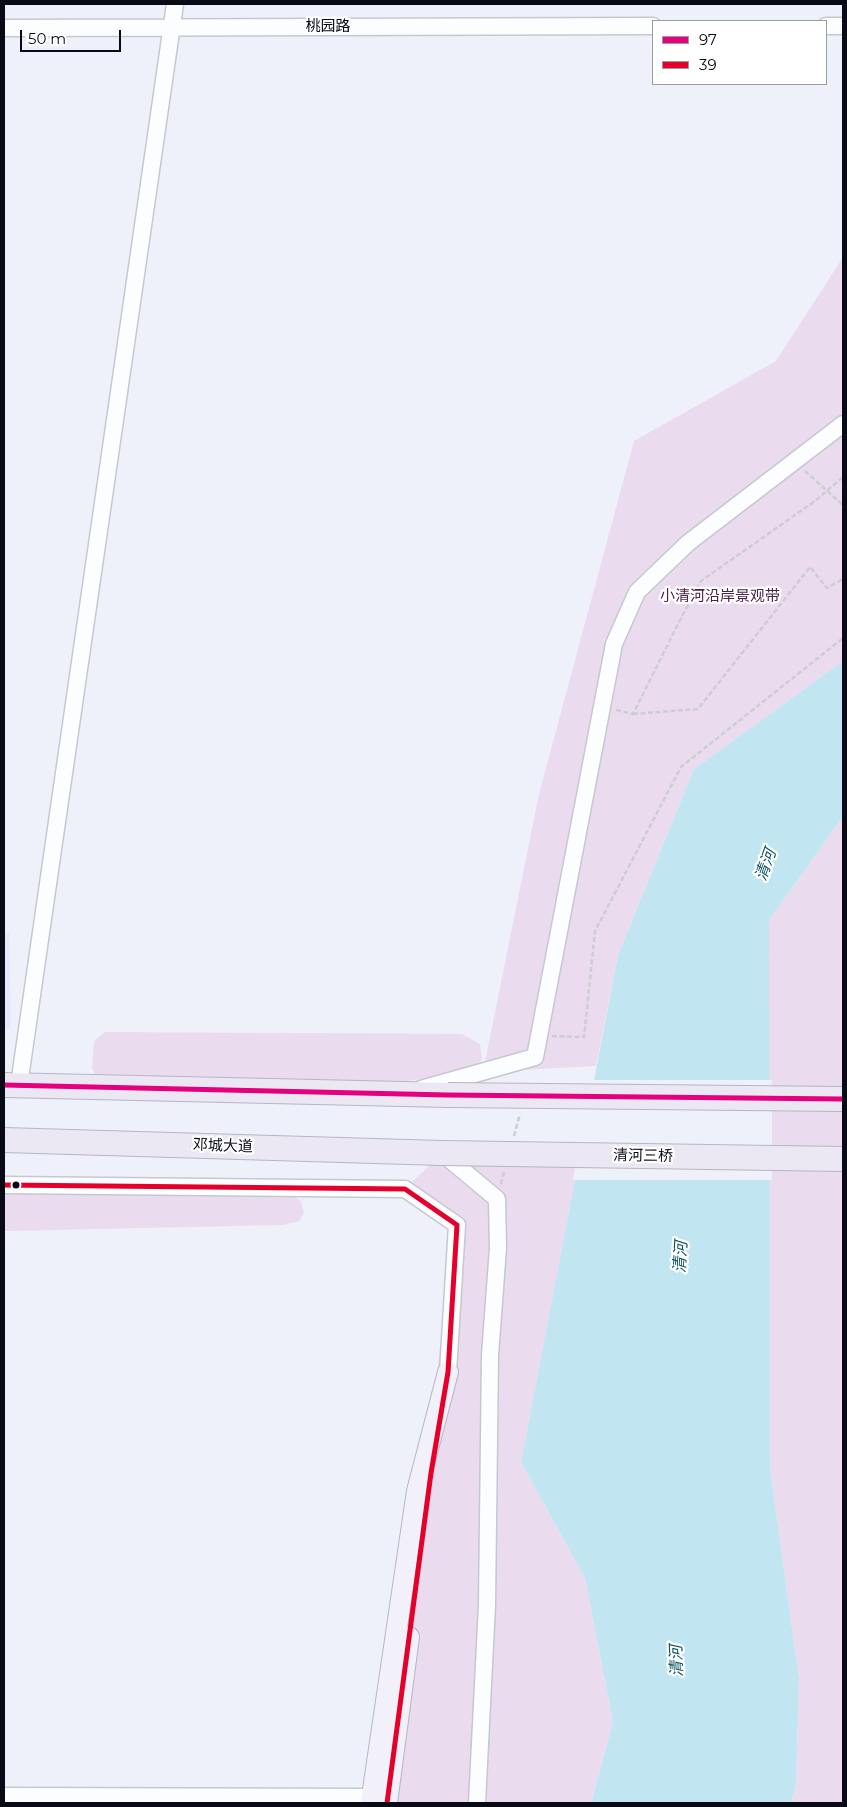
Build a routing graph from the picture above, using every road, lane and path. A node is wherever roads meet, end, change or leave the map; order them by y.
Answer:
1 (175, 4) edge
2 (652, 26) edge
3 (827, 26) edge
4 (843, 26) edge
5 (172, 27) junction
6 (4, 28) edge
7 (843, 424) edge
8 (794, 461) junction
9 (843, 477) edge
10 (827, 491) junction
11 (843, 505) edge
12 (843, 579) edge
13 (843, 638) edge
14 (602, 707) junction
15 (633, 714) junction
16 (539, 1036) junction
17 (11, 1085) edge
18 (402, 1094) junction
19 (843, 1099) edge
20 (520, 1114) dead end
21 (4, 1140) edge
22 (512, 1143) dead end
23 (442, 1153) junction
24 (843, 1159) edge
25 (504, 1171) dead end
26 (4, 1185) edge
27 (496, 1200) junction
28 (448, 1372) joint
29 (4, 1796) edge
30 (380, 1800) edge
31 (477, 1803) edge

1 - 5 street
2 - 5 street, 桃园路
3 - 4 street
5 - 6 street, 桃园路
5 - 17 street
7 - 8 street
8 - 10 path
8 - 14 street
9 - 10 path
10 - 11 path
10 - 15 path
12 - 15 path
13 - 16 path
14 - 15 path
14 - 16 street
16 - 18 street
17 - 18 highway
18 - 19 highway, bridge
20 - 22 path
21 - 23 highway, 邓城大道
23 - 24 highway, 清河三桥, bridge
23 - 27 street
25 - 27 path
26 - 28 street
27 - 31 street
28 - 30 main road
29 - 30 street

